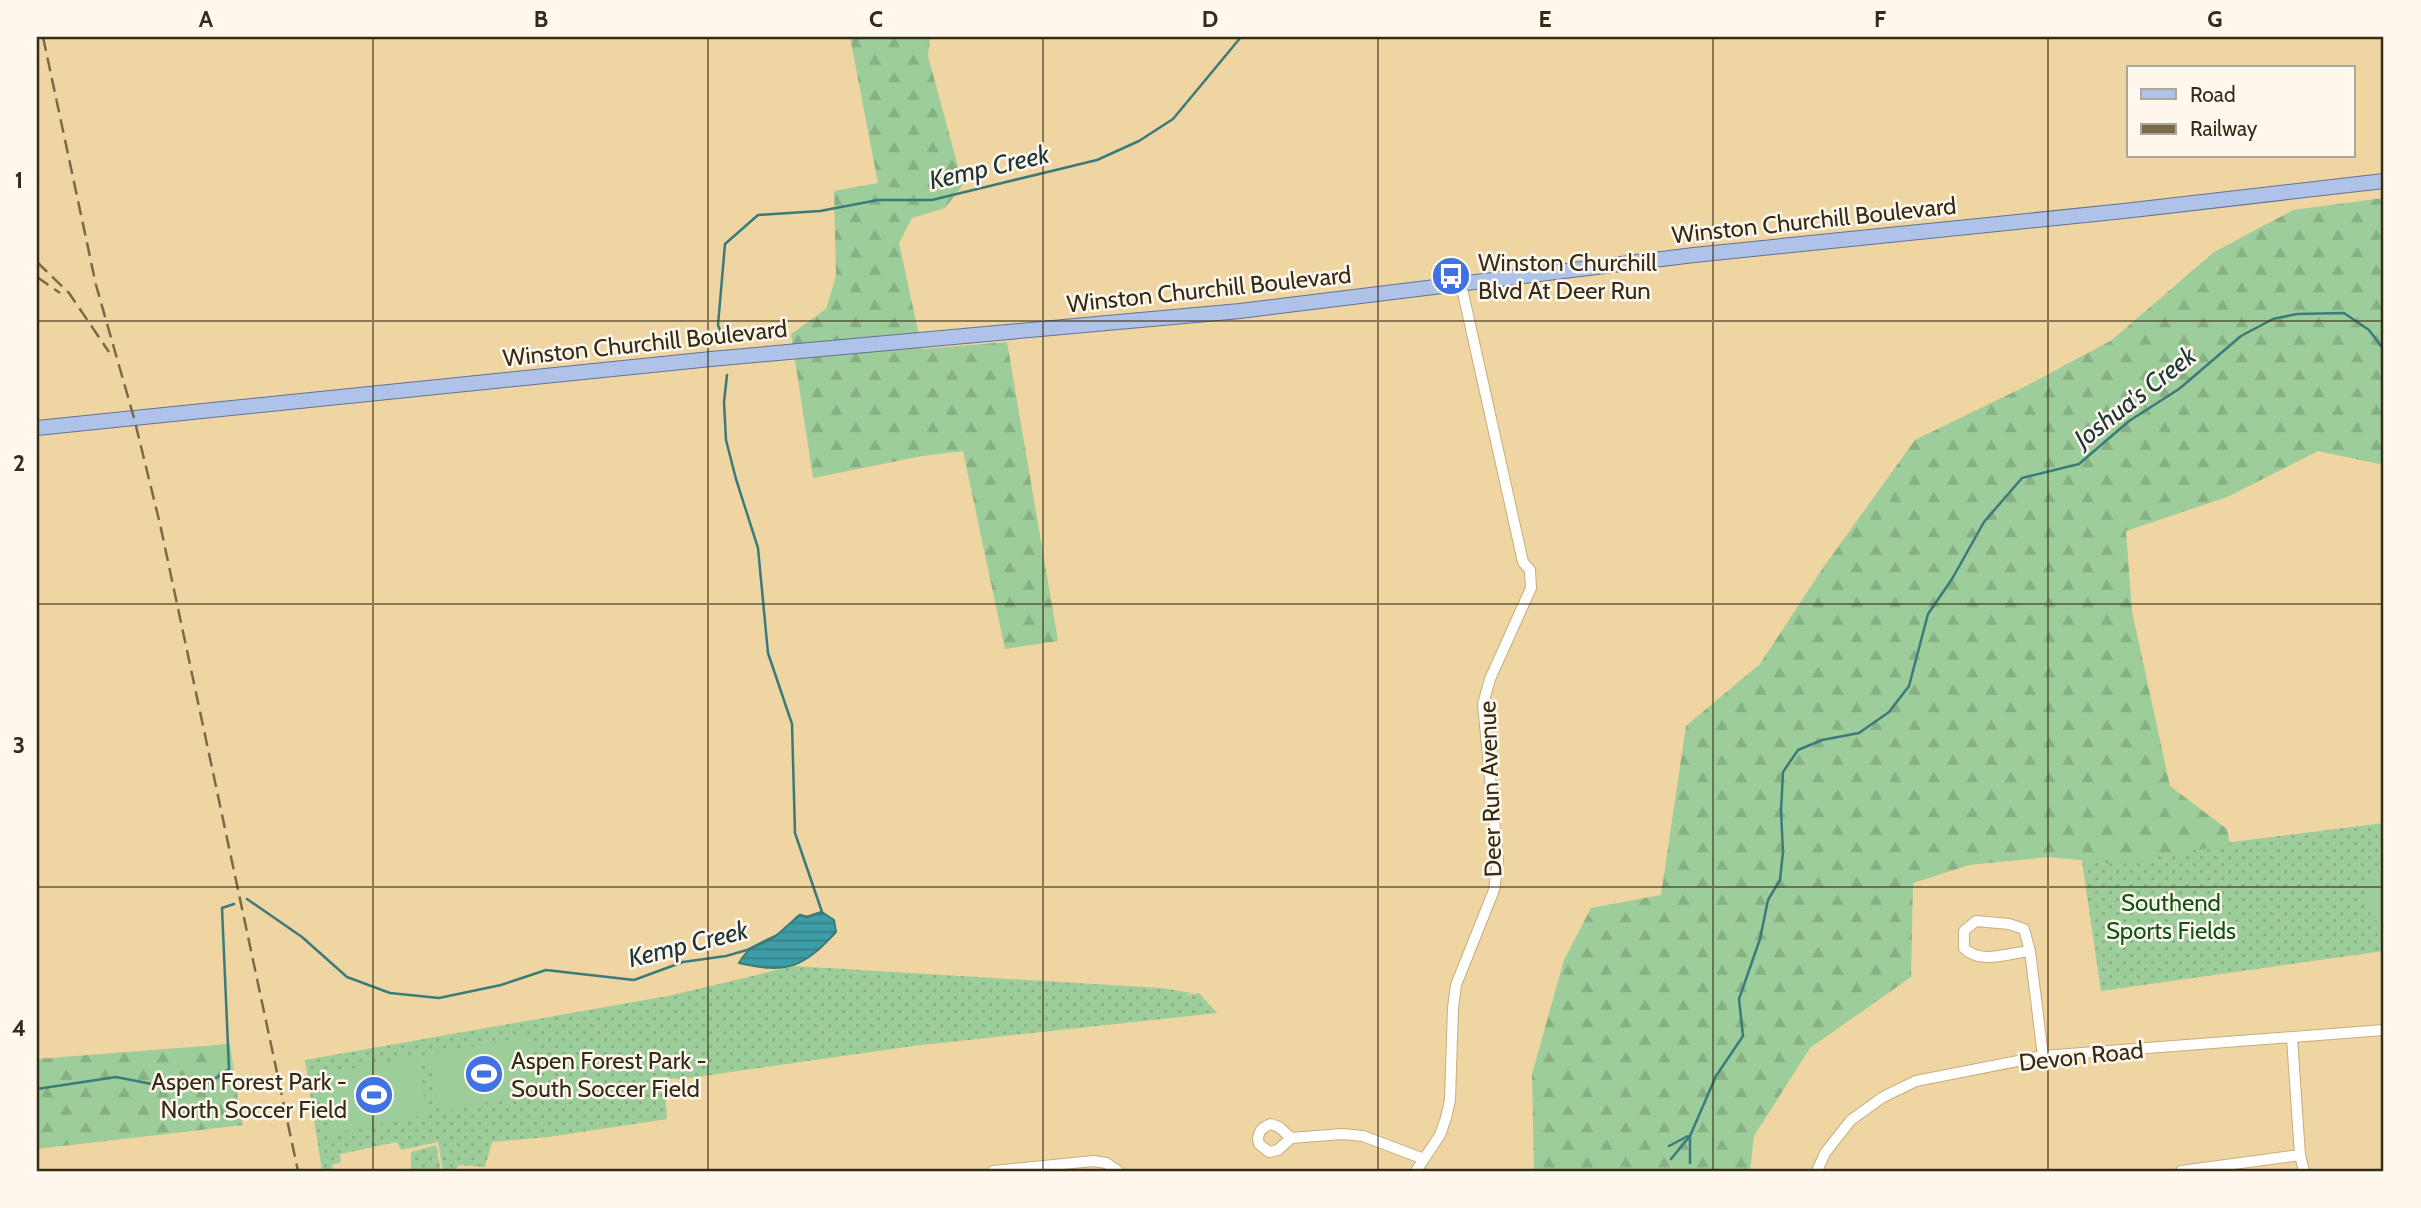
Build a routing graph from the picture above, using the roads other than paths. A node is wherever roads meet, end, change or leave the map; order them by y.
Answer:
1 (2380, 181) edge
2 (1461, 284) junction
3 (37, 428) edge
4 (2030, 951) junction
5 (2384, 1030) edge
6 (2292, 1038) junction
7 (2043, 1056) junction
8 (1291, 1138) dead end
9 (2300, 1155) junction
10 (1424, 1159) junction
11 (993, 1171) edge
12 (1118, 1171) edge
13 (1416, 1171) edge
14 (1817, 1171) edge
15 (2182, 1171) edge
16 (2304, 1171) edge

1 - 2 main road, Winston Churchill Boulevard
2 - 3 main road, Winston Churchill Boulevard
2 - 10 street, Deer Run Avenue
4 - 4 street
4 - 7 street
5 - 6 street, Devon Road
6 - 7 street, Devon Road
6 - 9 street
7 - 14 street, Devon Road
8 - 10 street
9 - 15 street
9 - 16 street
10 - 13 street, Deer Run Avenue
11 - 12 street

